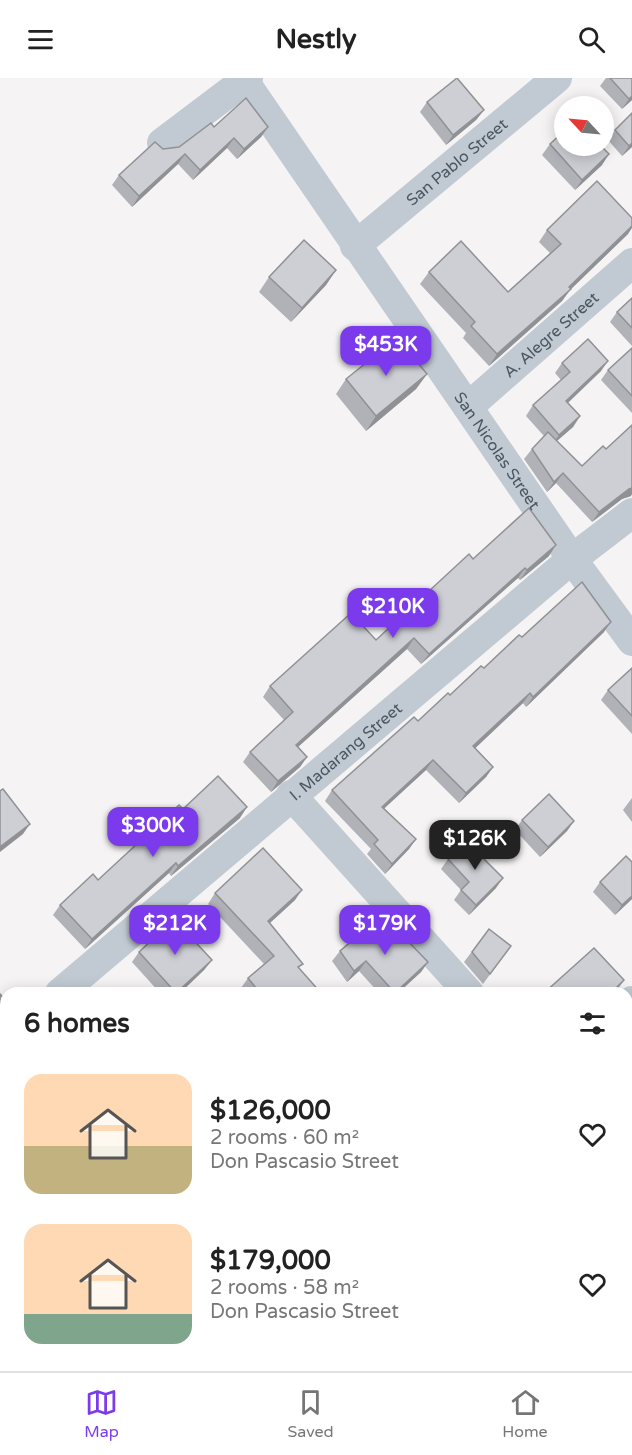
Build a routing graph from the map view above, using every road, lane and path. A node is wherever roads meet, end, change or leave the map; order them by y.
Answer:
1 (557, 78) edge
2 (246, 80) edge
3 (162, 142) dead end
4 (355, 246) junction
5 (632, 263) edge
6 (468, 407) junction
7 (632, 513) edge
8 (572, 559) junction
9 (632, 641) edge
10 (291, 795) junction
11 (67, 987) edge
12 (464, 987) edge

1 - 4 street, San Pablo Street
2 - 3 street
2 - 4 street, San Nicolas Street
4 - 6 street, San Nicolas Street
5 - 6 street, A. Alegre Street
6 - 8 street, San Nicolas Street
7 - 8 street, I. Madarang Street
8 - 9 street, San Nicolas Street
8 - 10 street, I. Madarang Street
10 - 11 street, I. Madarang Street
10 - 12 street

